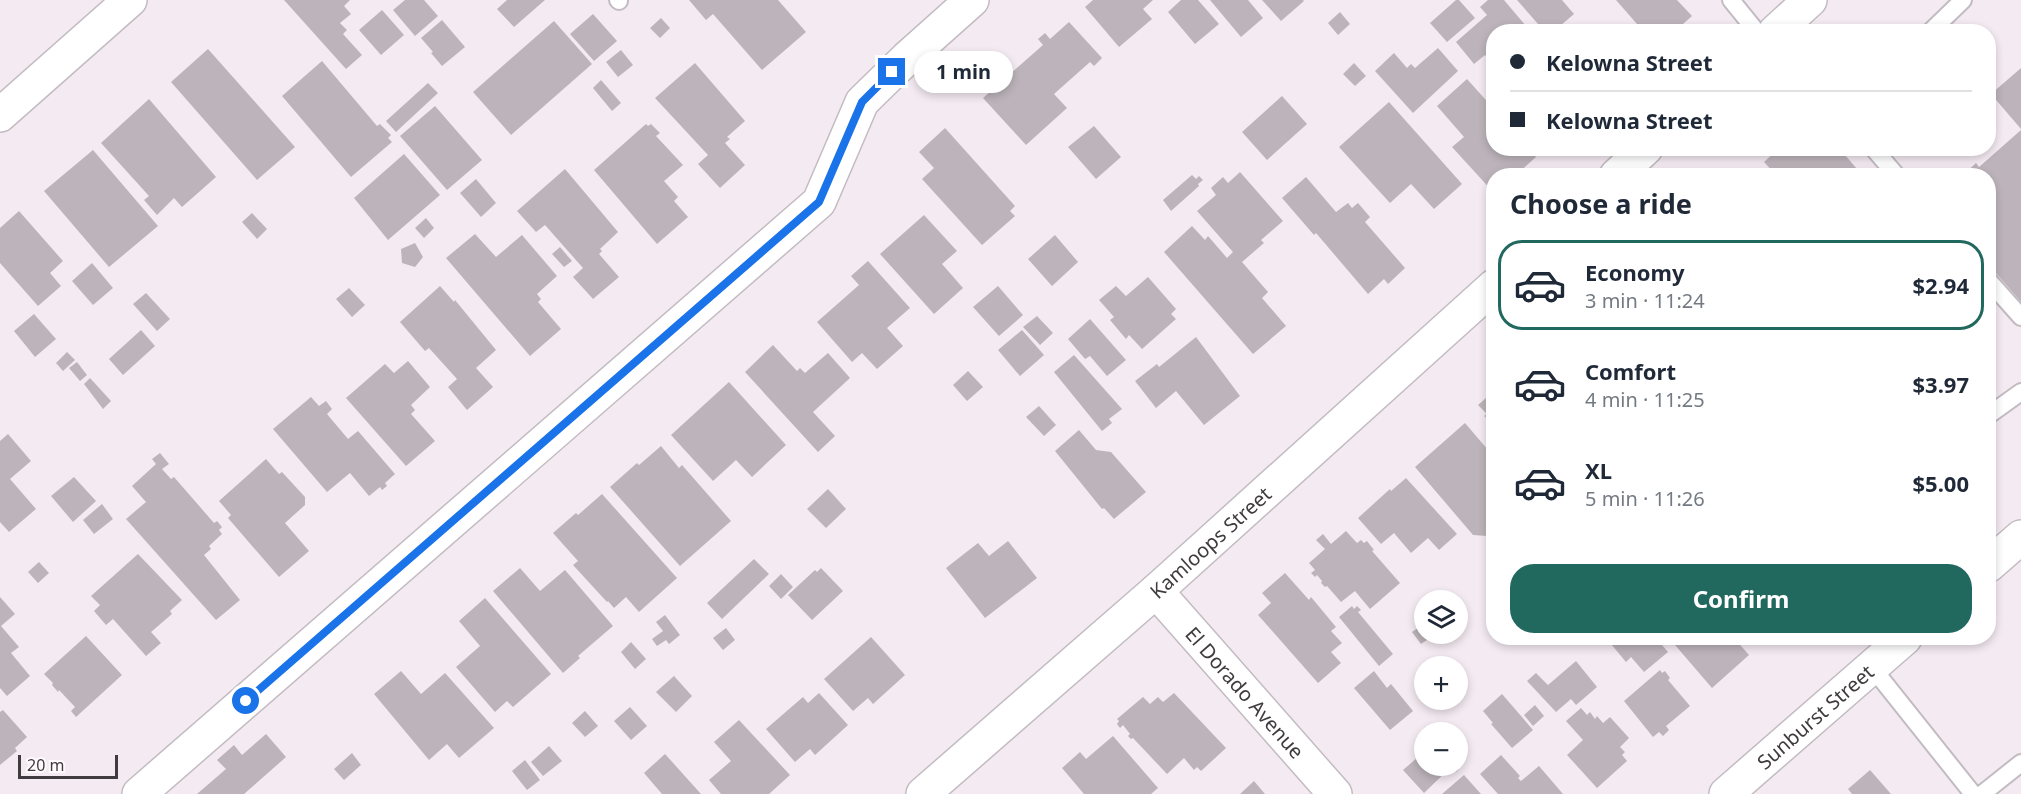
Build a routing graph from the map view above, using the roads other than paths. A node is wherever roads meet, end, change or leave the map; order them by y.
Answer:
1 (130, 0) edge
2 (972, 0) edge
3 (1731, 0) edge
4 (1810, 0) edge
5 (1963, 0) edge
6 (1750, 24) edge
7 (1784, 24) edge
8 (1938, 24) edge
9 (0, 115) edge
10 (1637, 156) edge
11 (1880, 156) edge
12 (1625, 168) edge
13 (1890, 168) edge
14 (1996, 289) edge
15 (1486, 293) edge
16 (2021, 318) edge
17 (2021, 392) edge
18 (1996, 410) edge
19 (2021, 537) edge
20 (1996, 559) edge
21 (1156, 591) junction
22 (1896, 645) edge
23 (1871, 666) junction
24 (2021, 763) edge
25 (139, 794) edge
26 (923, 794) edge
27 (1335, 794) edge
28 (1726, 794) edge
29 (1972, 794) edge
30 (1982, 794) edge

1 - 9 street
2 - 25 street
3 - 6 lane
4 - 7 street
5 - 8 lane
10 - 12 street
11 - 13 lane
14 - 16 lane
15 - 21 street, Kamloops Street
17 - 18 lane
19 - 20 street
21 - 26 street, Kamloops Street
21 - 27 street, El Dorado Avenue
22 - 23 street, Sunburst Street
23 - 28 street, Sunburst Street
23 - 29 lane
24 - 30 lane

